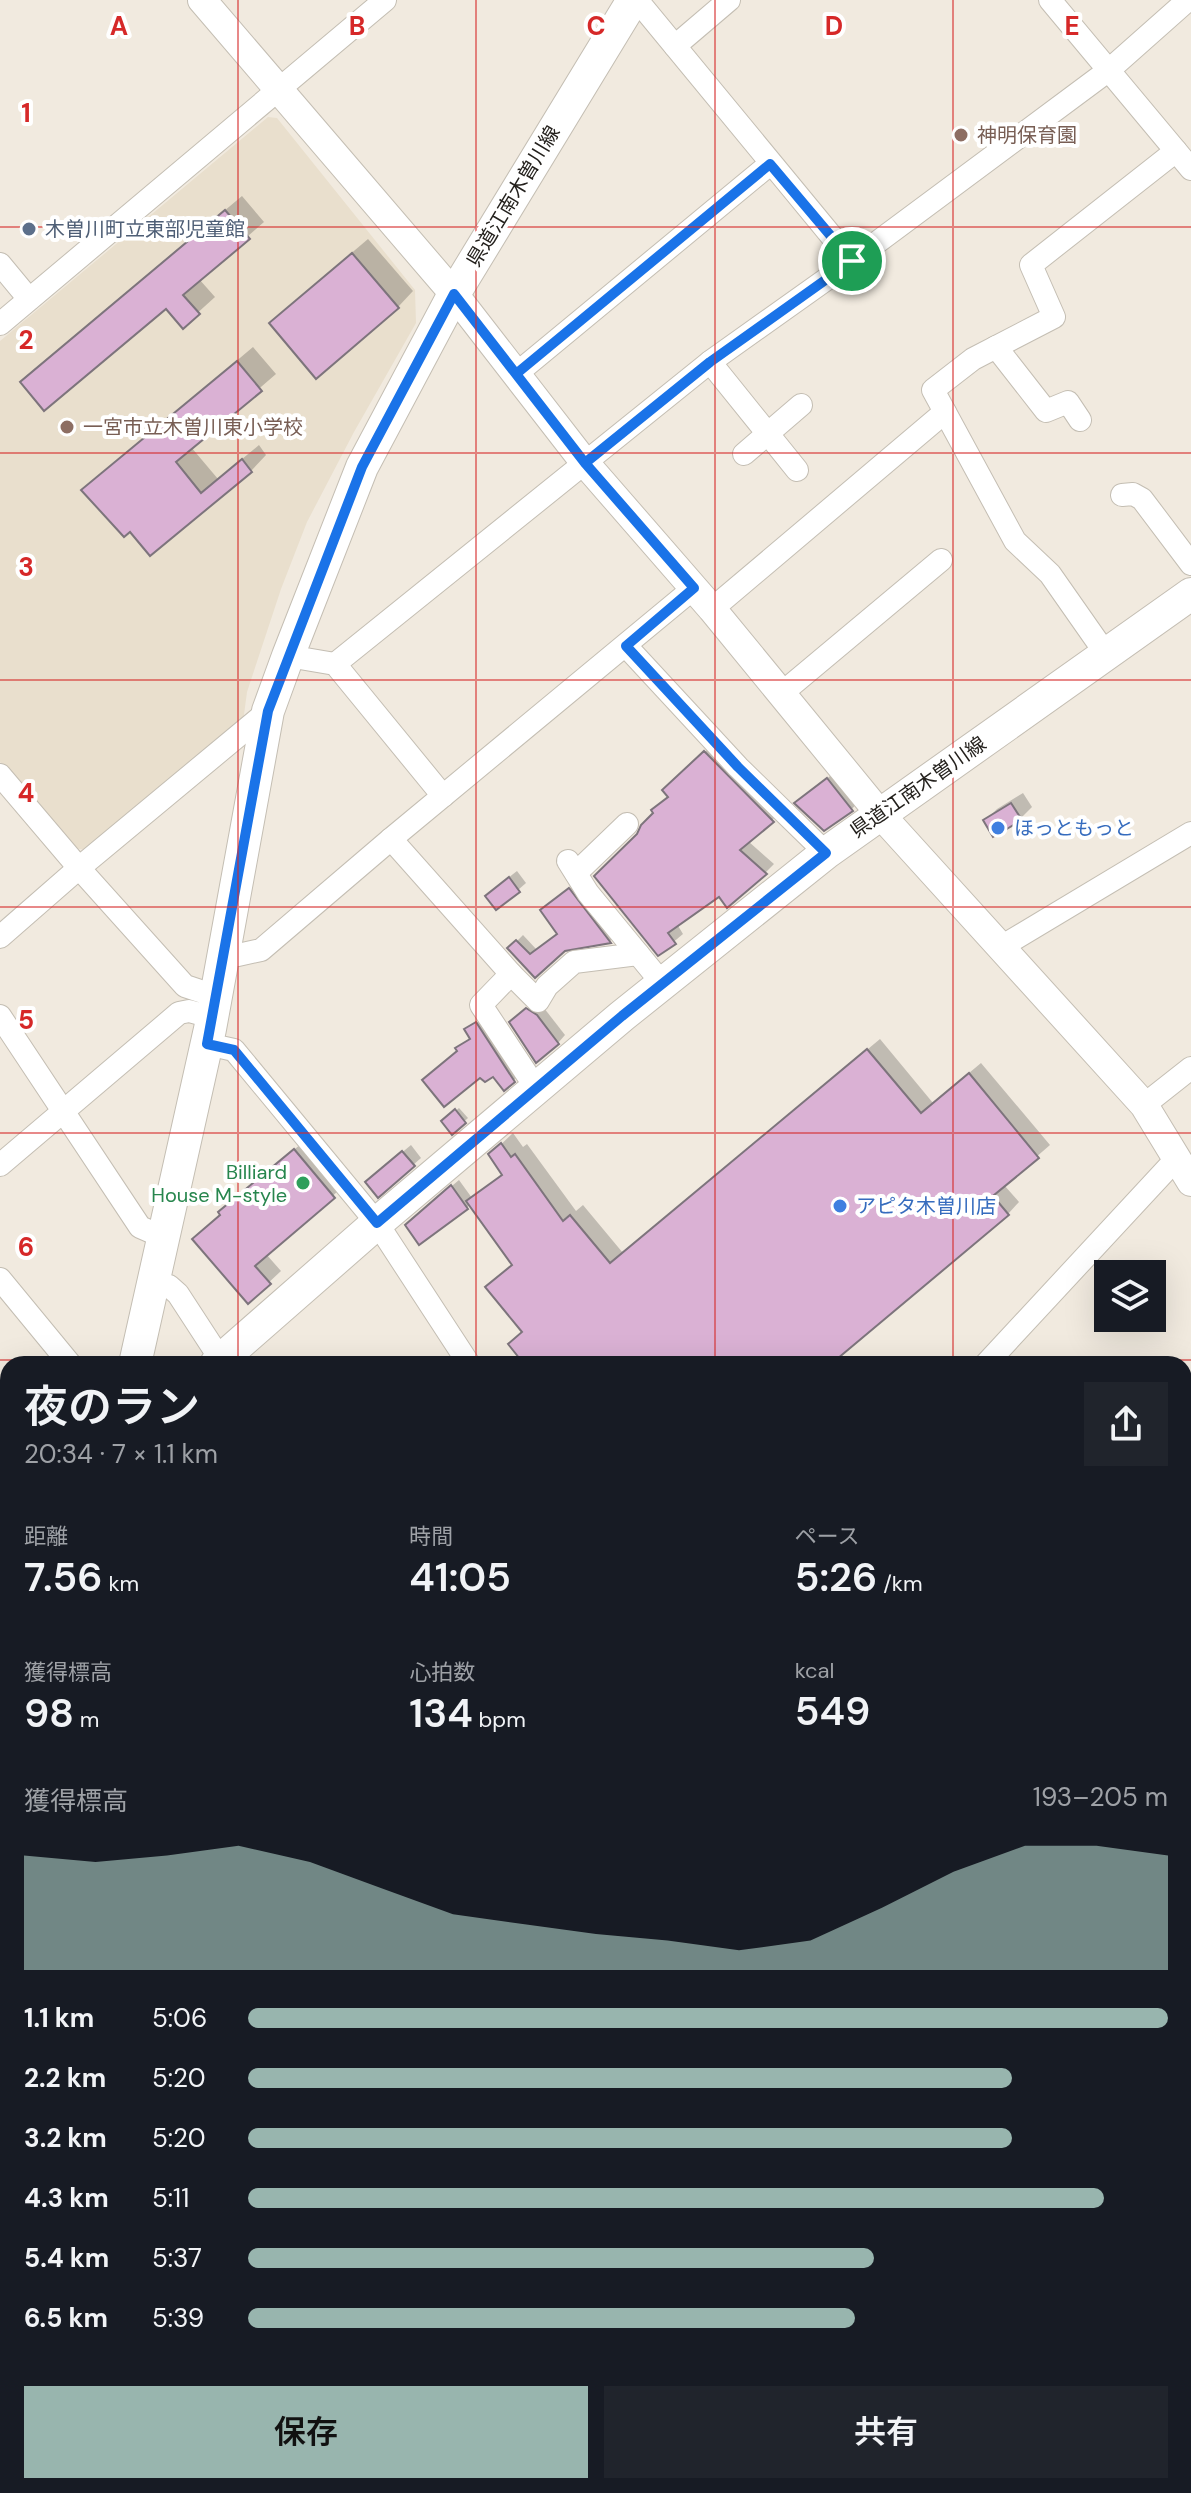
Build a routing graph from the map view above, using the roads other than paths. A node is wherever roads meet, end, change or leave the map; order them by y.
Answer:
1 (202, 0) edge
2 (385, 0) edge
3 (635, 0) edge
4 (729, 0) edge
5 (1050, 0) edge
6 (1188, 0) edge
7 (675, 46) junction
8 (1109, 70) junction
9 (277, 91) junction
10 (1176, 151) junction
11 (770, 164) junction
12 (1191, 169) edge
13 (852, 261) junction
14 (0, 264) edge
15 (454, 294) junction
16 (29, 299) junction
17 (0, 324) edge
18 (996, 347) junction
19 (710, 362) junction
20 (516, 374) junction
21 (801, 405) dead end
22 (945, 412) junction
23 (1080, 420) dead end
24 (767, 433) junction
25 (744, 454) dead end
26 (585, 463) junction
27 (797, 470) dead end
28 (1122, 495) dead end
29 (941, 560) dead end
30 (1191, 564) edge
31 (694, 588) junction
32 (1188, 606) edge
33 (712, 609) junction
34 (626, 646) junction
35 (1106, 654) junction
36 (288, 656) junction
37 (335, 664) junction
38 (782, 693) junction
39 (268, 711) junction
40 (0, 775) edge
41 (443, 796) junction
42 (880, 814) junction
43 (627, 824) dead end
44 (1191, 833) edge
45 (391, 839) junction
46 (826, 853) junction
47 (79, 868) junction
48 (0, 937) edge
49 (1001, 947) junction
50 (224, 953) junction
51 (638, 954) junction
52 (511, 974) junction
53 (662, 983) junction
54 (0, 1016) edge
55 (211, 1019) junction
56 (1191, 1068) edge
57 (536, 1088) junction
58 (1144, 1105) junction
59 (64, 1111) junction
60 (0, 1165) edge
61 (1184, 1169) edge
62 (377, 1223) junction
63 (163, 1237) junction
64 (0, 1279) edge
65 (154, 1284) junction
66 (57, 1356) edge
67 (137, 1356) edge
68 (230, 1356) edge
69 (234, 1356) edge
70 (464, 1356) edge
71 (994, 1356) edge

1 - 9 street
2 - 9 street
3 - 7 street
3 - 15 main road, 県道江南木曽川線
4 - 7 street
5 - 8 street
6 - 8 street
7 - 11 street
8 - 10 street
8 - 13 street
9 - 15 street
9 - 16 street
10 - 12 street
10 - 18 street
11 - 13 street
11 - 20 street
13 - 19 street
14 - 16 street
15 - 20 street
15 - 36 main road, 県道江南木曽川線
16 - 17 street
18 - 22 street
18 - 23 street
19 - 24 street
19 - 26 street
20 - 26 street
21 - 24 street
22 - 33 street
22 - 35 street
24 - 25 street
24 - 27 street
26 - 31 street
26 - 37 street
28 - 30 street
29 - 38 street
31 - 33 street
31 - 34 street
32 - 35 main road, 県道江南木曽川線
33 - 38 street
34 - 41 street
34 - 46 street
35 - 42 main road, 県道江南木曽川線
36 - 37 street
36 - 39 main road, 県道江南木曽川線
37 - 41 street
38 - 42 street
39 - 47 street
39 - 50 main road, 県道江南木曽川線
40 - 47 street
41 - 45 street
42 - 46 main road, 県道江南木曽川線
42 - 49 street
43 - 51 street
44 - 49 street
45 - 50 street
45 - 52 street
46 - 53 main road, 県道江南木曽川線
47 - 48 street
47 - 55 street
49 - 58 street
50 - 55 main road, 県道江南木曽川線
51 - 52 street
51 - 53 street
52 - 57 street
53 - 57 main road, 県道江南木曽川線
54 - 59 street
55 - 59 street
55 - 62 street
55 - 63 main road, 県道江南木曽川線
56 - 58 street
57 - 62 main road, 県道江南木曽川線
58 - 61 street
59 - 60 street
59 - 63 street
61 - 71 street
62 - 69 main road, 県道江南木曽川線
62 - 70 street
63 - 65 main road, 県道江南木曽川線
64 - 66 street
65 - 67 main road, 県道江南木曽川線
65 - 68 street

